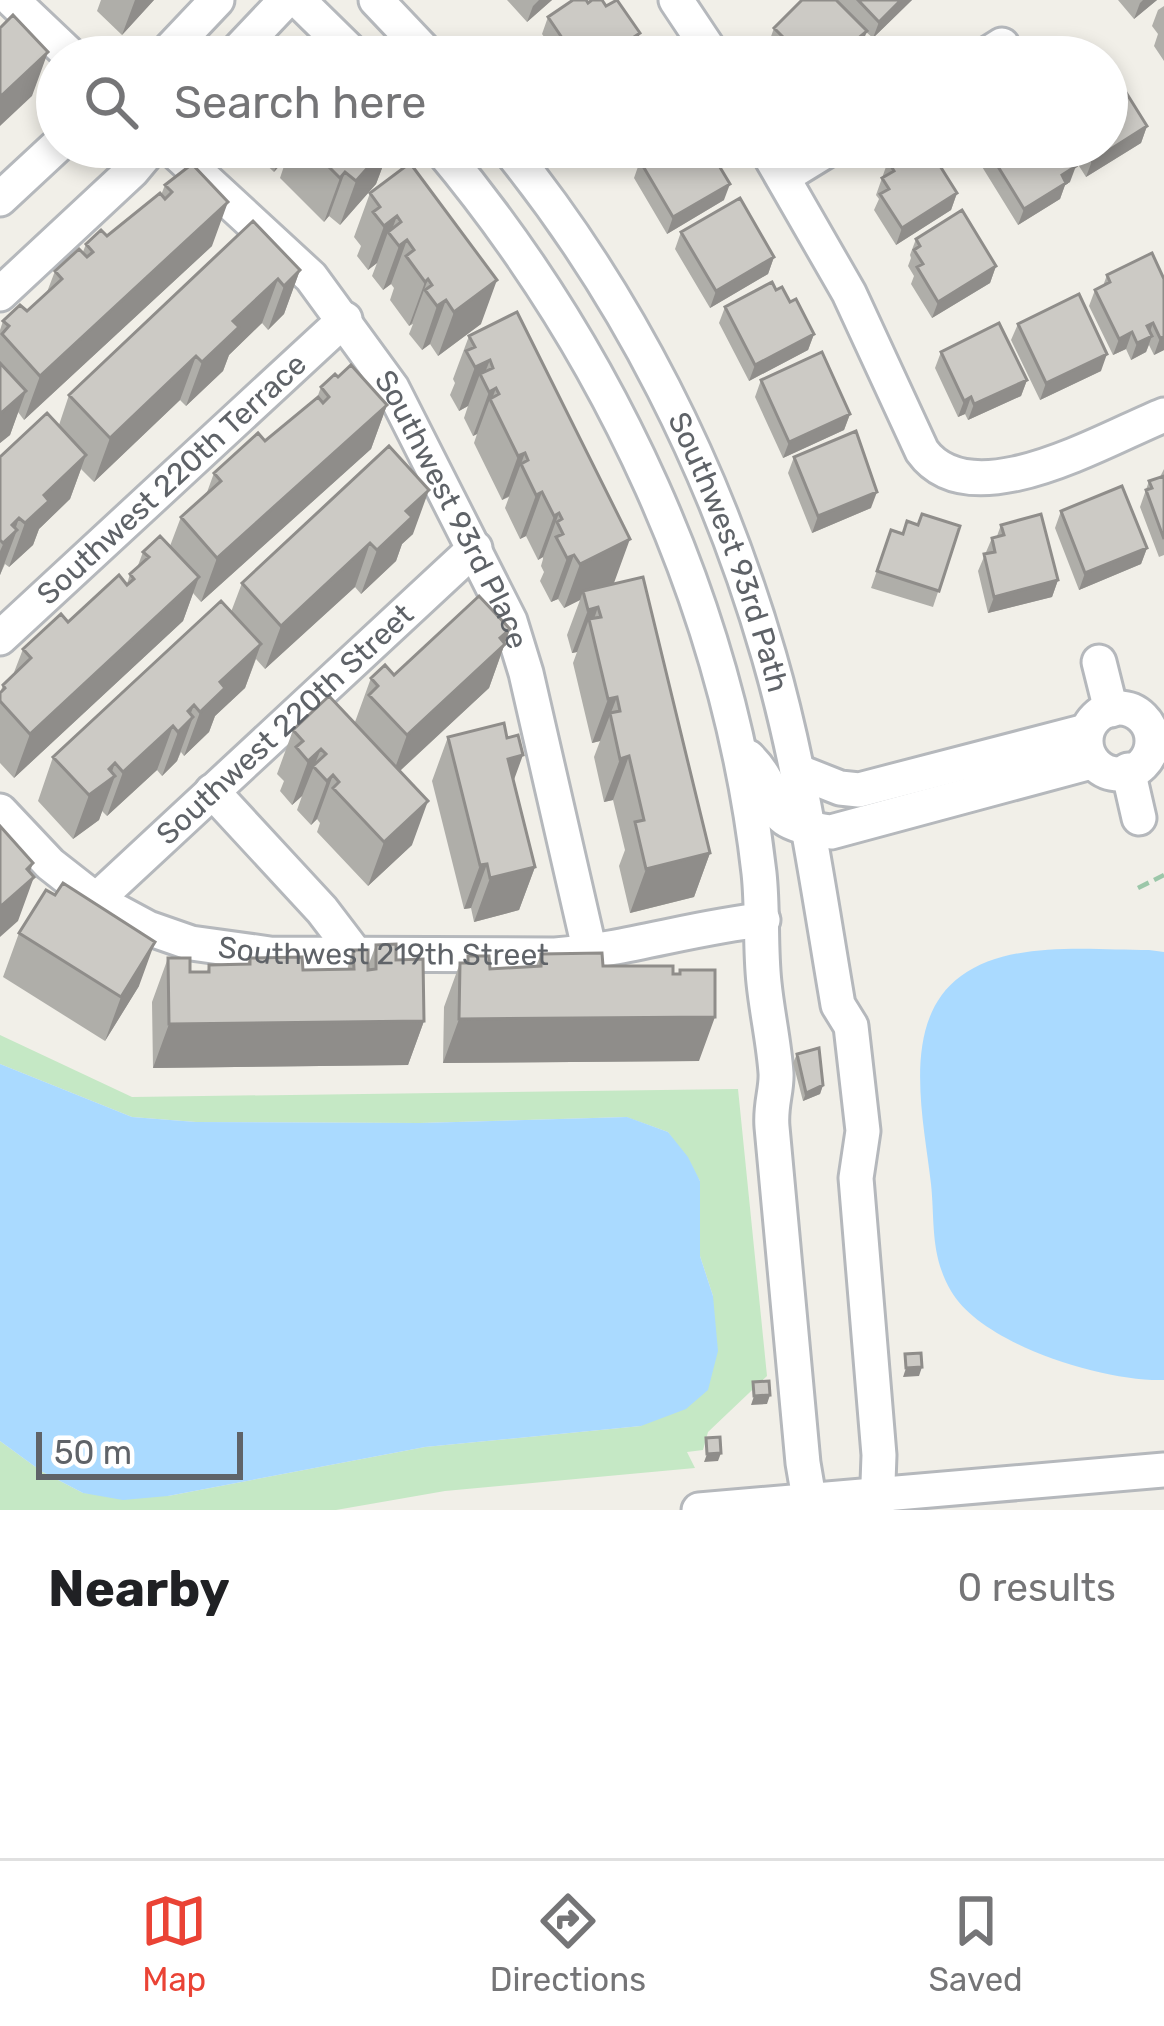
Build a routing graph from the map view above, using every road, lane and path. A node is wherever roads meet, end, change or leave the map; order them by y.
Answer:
1 (12, 0) edge
2 (217, 0) edge
3 (286, 0) edge
4 (298, 0) edge
5 (376, 0) edge
6 (676, 0) edge
7 (50, 36) edge
8 (184, 36) edge
9 (252, 36) edge
10 (335, 36) edge
11 (410, 36) edge
12 (700, 36) edge
13 (36, 166) edge
14 (134, 168) edge
15 (193, 168) edge
16 (455, 168) edge
17 (523, 168) edge
18 (778, 168) edge
19 (798, 168) edge
20 (784, 177) junction
21 (0, 199) edge
22 (0, 294) edge
23 (345, 320) junction
24 (1164, 415) edge
25 (475, 548) junction
26 (0, 638) edge
27 (1099, 662) dead end
28 (1118, 725) edge
29 (738, 747) junction
30 (1148, 755) edge
31 (797, 771) junction
32 (212, 791) junction
33 (0, 811) edge
34 (1138, 818) dead end
35 (807, 829) junction
36 (1164, 875) edge
37 (1138, 888) dead end
38 (95, 901) junction
39 (763, 920) junction
40 (353, 952) junction
41 (590, 952) junction
42 (1164, 1470) edge
43 (877, 1502) edge
44 (809, 1505) edge
45 (699, 1510) edge

1 - 7 street
2 - 8 street
3 - 9 street
4 - 10 street
5 - 11 street
6 - 12 street
13 - 21 street
14 - 22 street
15 - 23 street, Southwest 93rd Place
16 - 29 street, Southwest 93rd Path
17 - 31 street, Southwest 93rd Path
18 - 20 street
19 - 20 street
20 - 24 street
23 - 25 street, Southwest 93rd Place
23 - 26 street, Southwest 220th Terrace
25 - 32 street, Southwest 220th Street
25 - 41 street, Southwest 93rd Place
27 - 28 street
28 - 30 street
28 - 30 street
28 - 31 street
28 - 35 street
29 - 35 street
29 - 39 street, Southwest 93rd Path
30 - 34 street
31 - 35 street, Southwest 93rd Path
32 - 38 street, Southwest 220th Street
32 - 40 street
33 - 38 street, Southwest 219th Street
35 - 43 street, Southwest 93rd Path
36 - 37 path
38 - 40 street, Southwest 219th Street
39 - 41 street, Southwest 219th Street
39 - 44 street, Southwest 93rd Path
40 - 41 street, Southwest 219th Street
42 - 43 street
43 - 44 street
44 - 45 street

